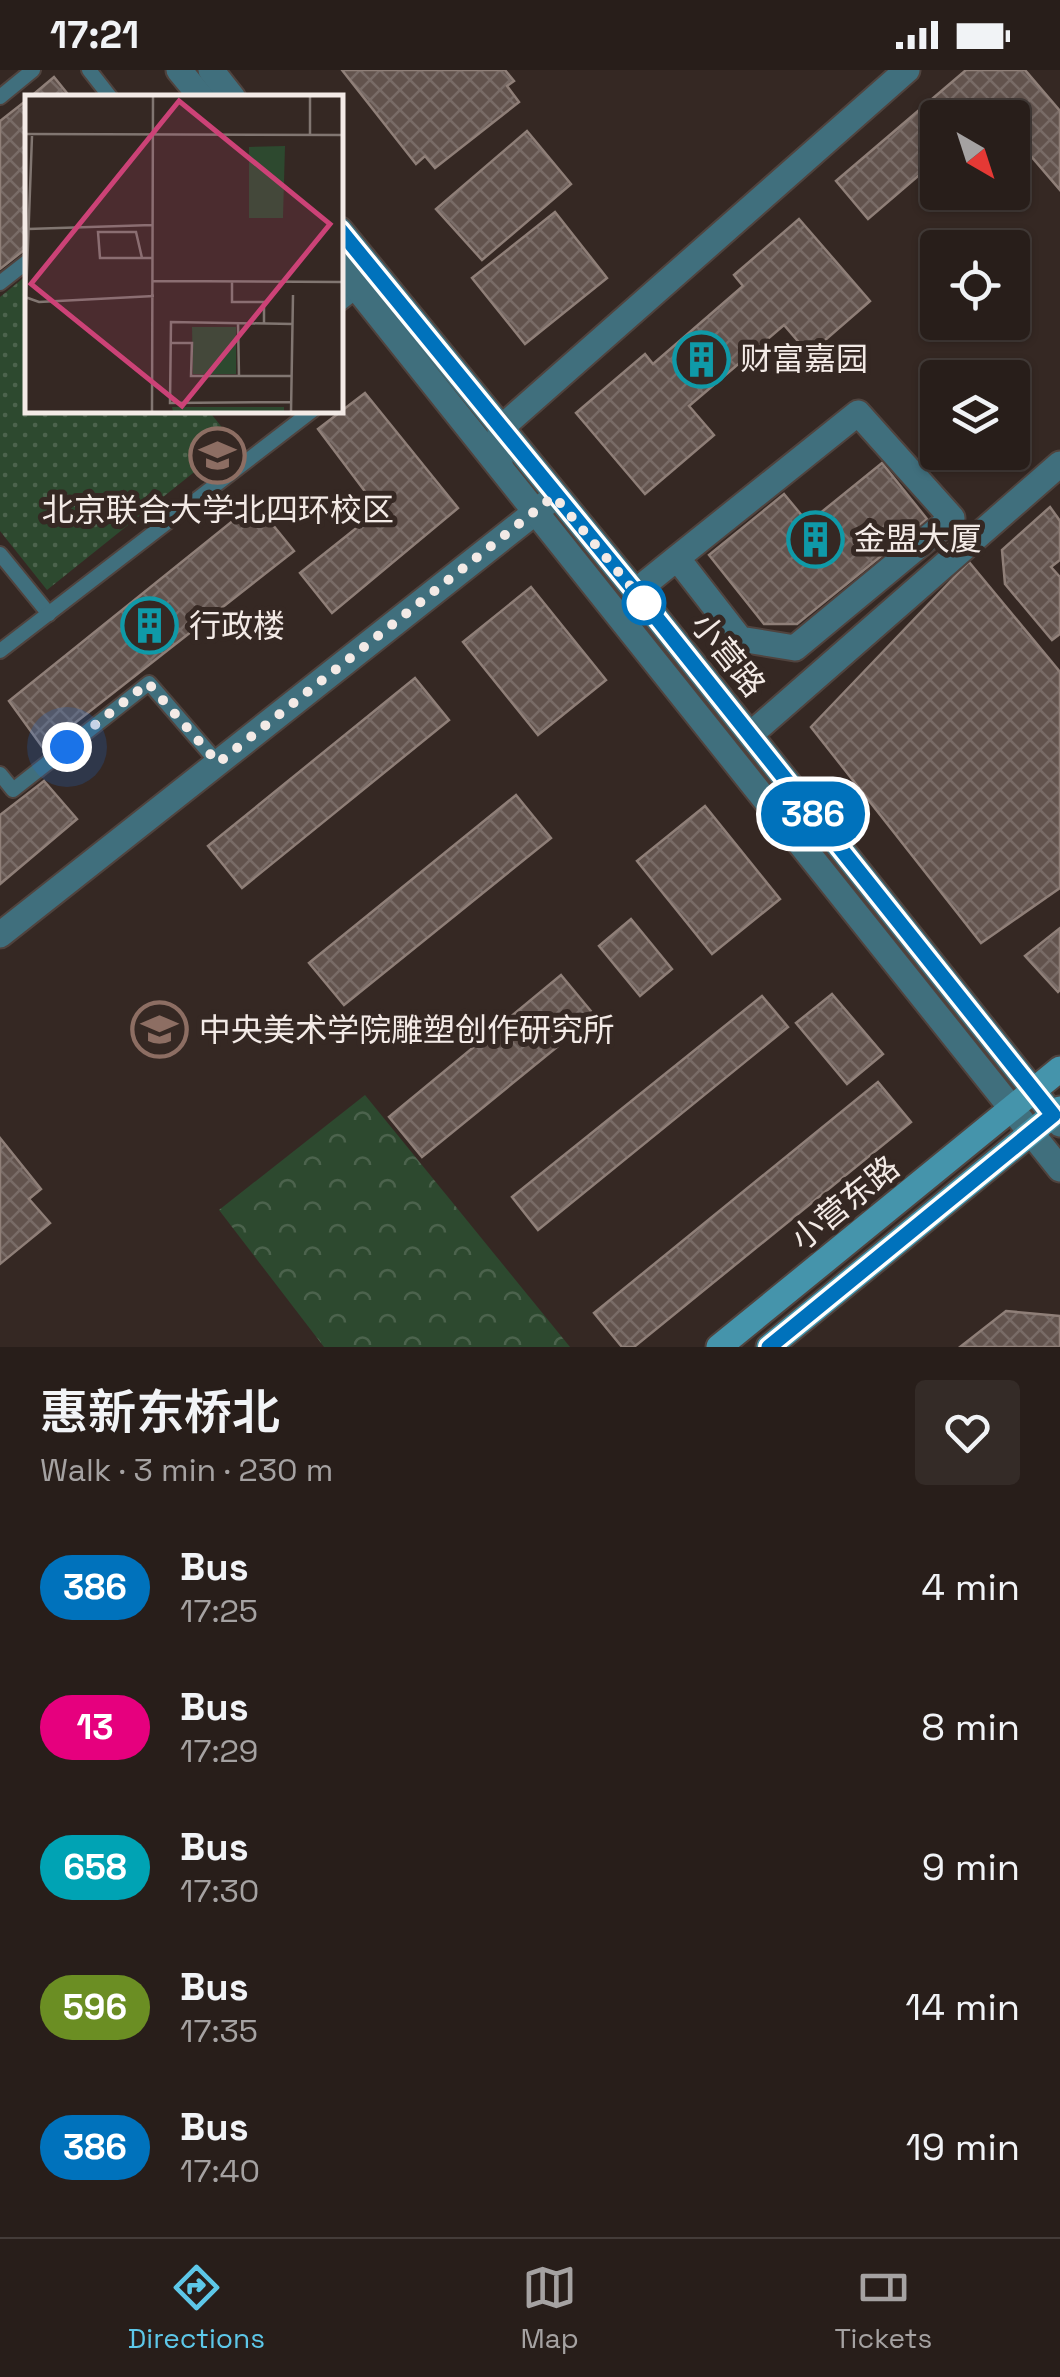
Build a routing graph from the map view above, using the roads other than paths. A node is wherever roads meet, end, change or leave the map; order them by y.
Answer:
1 (33, 70) edge
2 (89, 70) edge
3 (179, 70) edge
4 (211, 70) edge
5 (907, 70) edge
6 (109, 95) edge
7 (200, 95) edge
8 (231, 95) edge
9 (0, 97) edge
10 (342, 232) edge
11 (25, 263) edge
12 (342, 273) edge
13 (0, 283) edge
14 (349, 297) edge
15 (309, 412) edge
16 (500, 429) junction
17 (1060, 464) edge
18 (500, 466) junction
19 (545, 504) junction
20 (0, 554) edge
21 (677, 558) junction
22 (635, 592) junction
23 (49, 614) junction
24 (0, 652) edge
25 (750, 735) junction
26 (218, 763) junction
27 (0, 774) edge
28 (0, 935) edge
29 (1060, 1069) edge
30 (1033, 1090) junction
31 (1012, 1108) junction
32 (1058, 1116) edge
33 (1032, 1133) junction
34 (1060, 1168) edge
35 (719, 1347) edge
36 (769, 1347) edge

1 - 9 lane
2 - 6 lane
3 - 7 street
4 - 8 street
5 - 16 street
10 - 16 street, 小营路
11 - 13 lane
12 - 14 street, 小营路
14 - 18 street, 小营路
15 - 23 lane
16 - 18 street
16 - 19 street, 小营路
17 - 25 street
18 - 19 street, 小营路
19 - 22 street, 小营路
19 - 26 street
19 - 31 street, 小营路
20 - 23 lane
21 - 21 street
21 - 22 street
22 - 25 street, 小营路
23 - 24 lane
25 - 30 street, 小营路
26 - 27 lane
26 - 28 street
29 - 30 main road, 小营东路
30 - 31 main road, 小营东路
30 - 32 street, 小营路
31 - 33 street, 小营路
31 - 35 main road, 小营东路
32 - 33 main road, 小营东路
33 - 34 street, 小营路
33 - 36 main road, 小营东路

